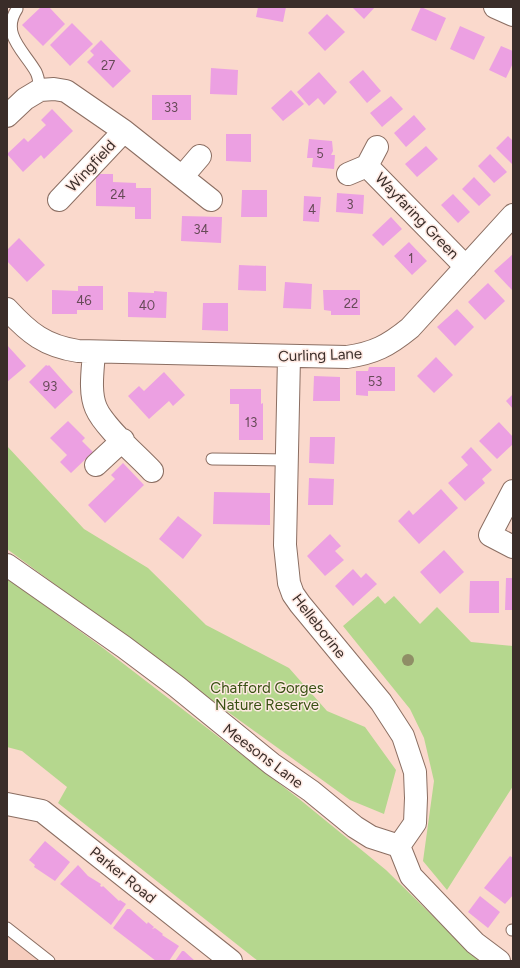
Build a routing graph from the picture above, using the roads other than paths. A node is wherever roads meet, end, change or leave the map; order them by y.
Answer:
1 (495, 7) edge
2 (17, 9) dead end
3 (513, 15) edge
4 (40, 90) junction
5 (7, 116) edge
6 (124, 131) junction
7 (200, 156) dead end
8 (364, 162) dead end
9 (182, 177) junction
10 (59, 200) dead end
11 (211, 200) dead end
12 (512, 218) edge
13 (466, 267) junction
14 (7, 310) edge
15 (94, 352) junction
16 (289, 357) junction
17 (123, 440) junction
18 (212, 459) dead end
19 (287, 460) junction
20 (96, 465) dead end
21 (152, 471) dead end
22 (513, 491) edge
23 (513, 547) edge
24 (7, 565) edge
25 (7, 804) edge
26 (399, 846) junction
27 (7, 928) edge
28 (49, 961) edge
29 (231, 961) edge
30 (499, 961) edge

1 - 3 street
2 - 4 lane
4 - 5 street
4 - 6 street, Wingfield
6 - 9 street, Wingfield
6 - 10 street, Wingfield
7 - 9 street
8 - 13 street, Wayfaring Green
9 - 11 street, Wingfield
12 - 13 street, Curling Lane
13 - 16 street, Curling Lane
14 - 15 street, Curling Lane
15 - 16 street, Curling Lane
15 - 17 street
16 - 19 street, Helleborine
17 - 20 street
17 - 21 street
18 - 19 lane
19 - 26 street, Helleborine
22 - 23 street
24 - 26 street, Meesons Lane
25 - 29 street, Parker Road
26 - 30 street
27 - 28 lane

